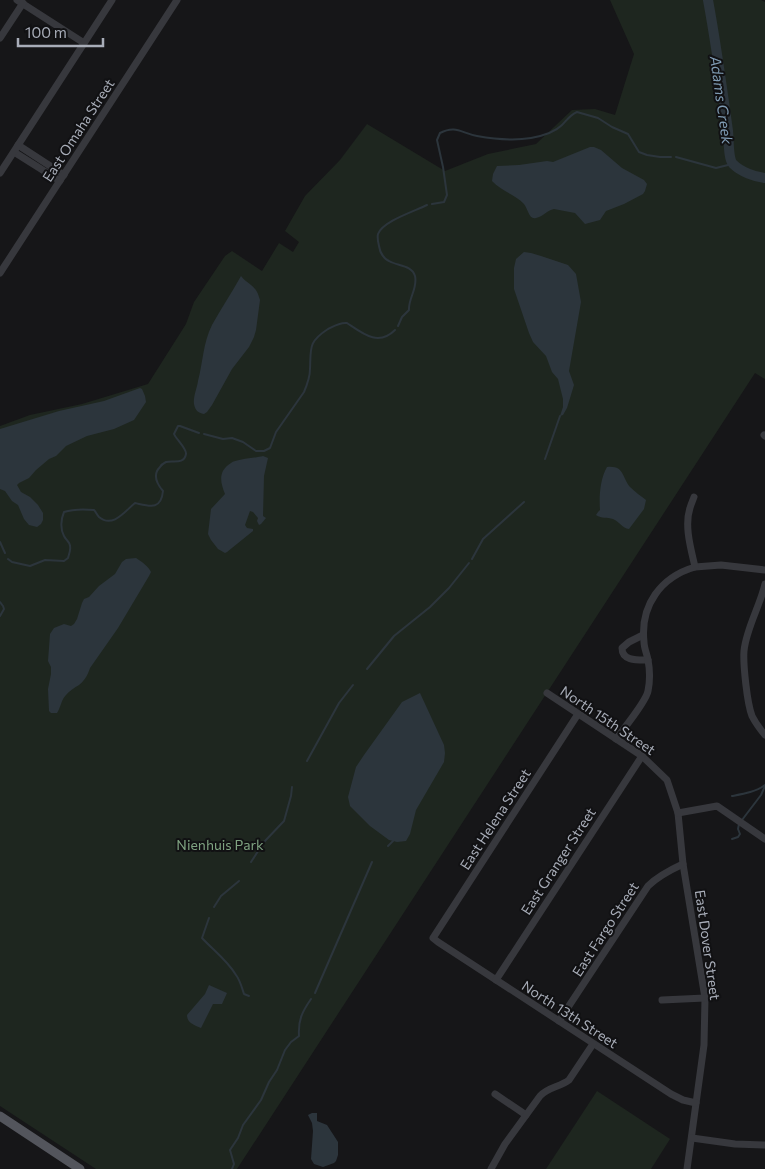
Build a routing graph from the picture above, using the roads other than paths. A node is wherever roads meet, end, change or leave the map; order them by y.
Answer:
1 (112, 0) edge
2 (176, 0) edge
3 (20, 2) edge
4 (0, 38) edge
5 (84, 44) junction
6 (16, 148) junction
7 (0, 173) edge
8 (62, 178) junction
9 (0, 273) edge
10 (694, 497) dead end
11 (696, 567) junction
12 (765, 570) edge
13 (765, 584) edge
14 (643, 635) junction
15 (648, 660) junction
16 (546, 694) dead end
17 (578, 714) junction
18 (765, 735) edge
19 (616, 739) junction
20 (642, 756) junction
21 (678, 813) junction
22 (765, 839) edge
23 (683, 864) junction
24 (433, 938) joint
25 (496, 980) junction
26 (705, 998) junction
27 (662, 1000) dead end
28 (559, 1021) junction
29 (593, 1044) junction
30 (495, 1094) dead end
31 (696, 1103) junction
32 (526, 1115) junction
33 (0, 1116) edge
34 (692, 1138) junction
35 (765, 1145) edge
36 (78, 1169) edge
37 (491, 1169) edge
38 (687, 1169) edge

1 - 5 street
2 - 8 street, East Omaha Street
3 - 4 street
3 - 5 street
5 - 6 street
6 - 7 street
6 - 8 street
8 - 9 street, East Omaha Street
10 - 11 street
11 - 12 street
11 - 14 street
13 - 18 street
14 - 15 street
14 - 15 street
15 - 19 street
16 - 17 street, North 15th Street
17 - 19 street, North 15th Street
17 - 24 street, East Helena Street
19 - 20 street, North 15th Street
20 - 21 street, North 15th Street
20 - 25 street, East Granger Street
21 - 22 street
21 - 23 street, East Dover Street
23 - 26 street, East Dover Street
23 - 28 street, East Fargo Street
24 - 25 street, North 13th Street
25 - 28 street, North 13th Street
26 - 27 street
26 - 31 street, East Dover Street
28 - 29 street, North 13th Street
29 - 31 street, North 13th Street
29 - 32 street
30 - 32 street
31 - 34 street, East Dover Street
32 - 37 street
33 - 36 main road
34 - 35 street
34 - 38 street, East Dover Street

